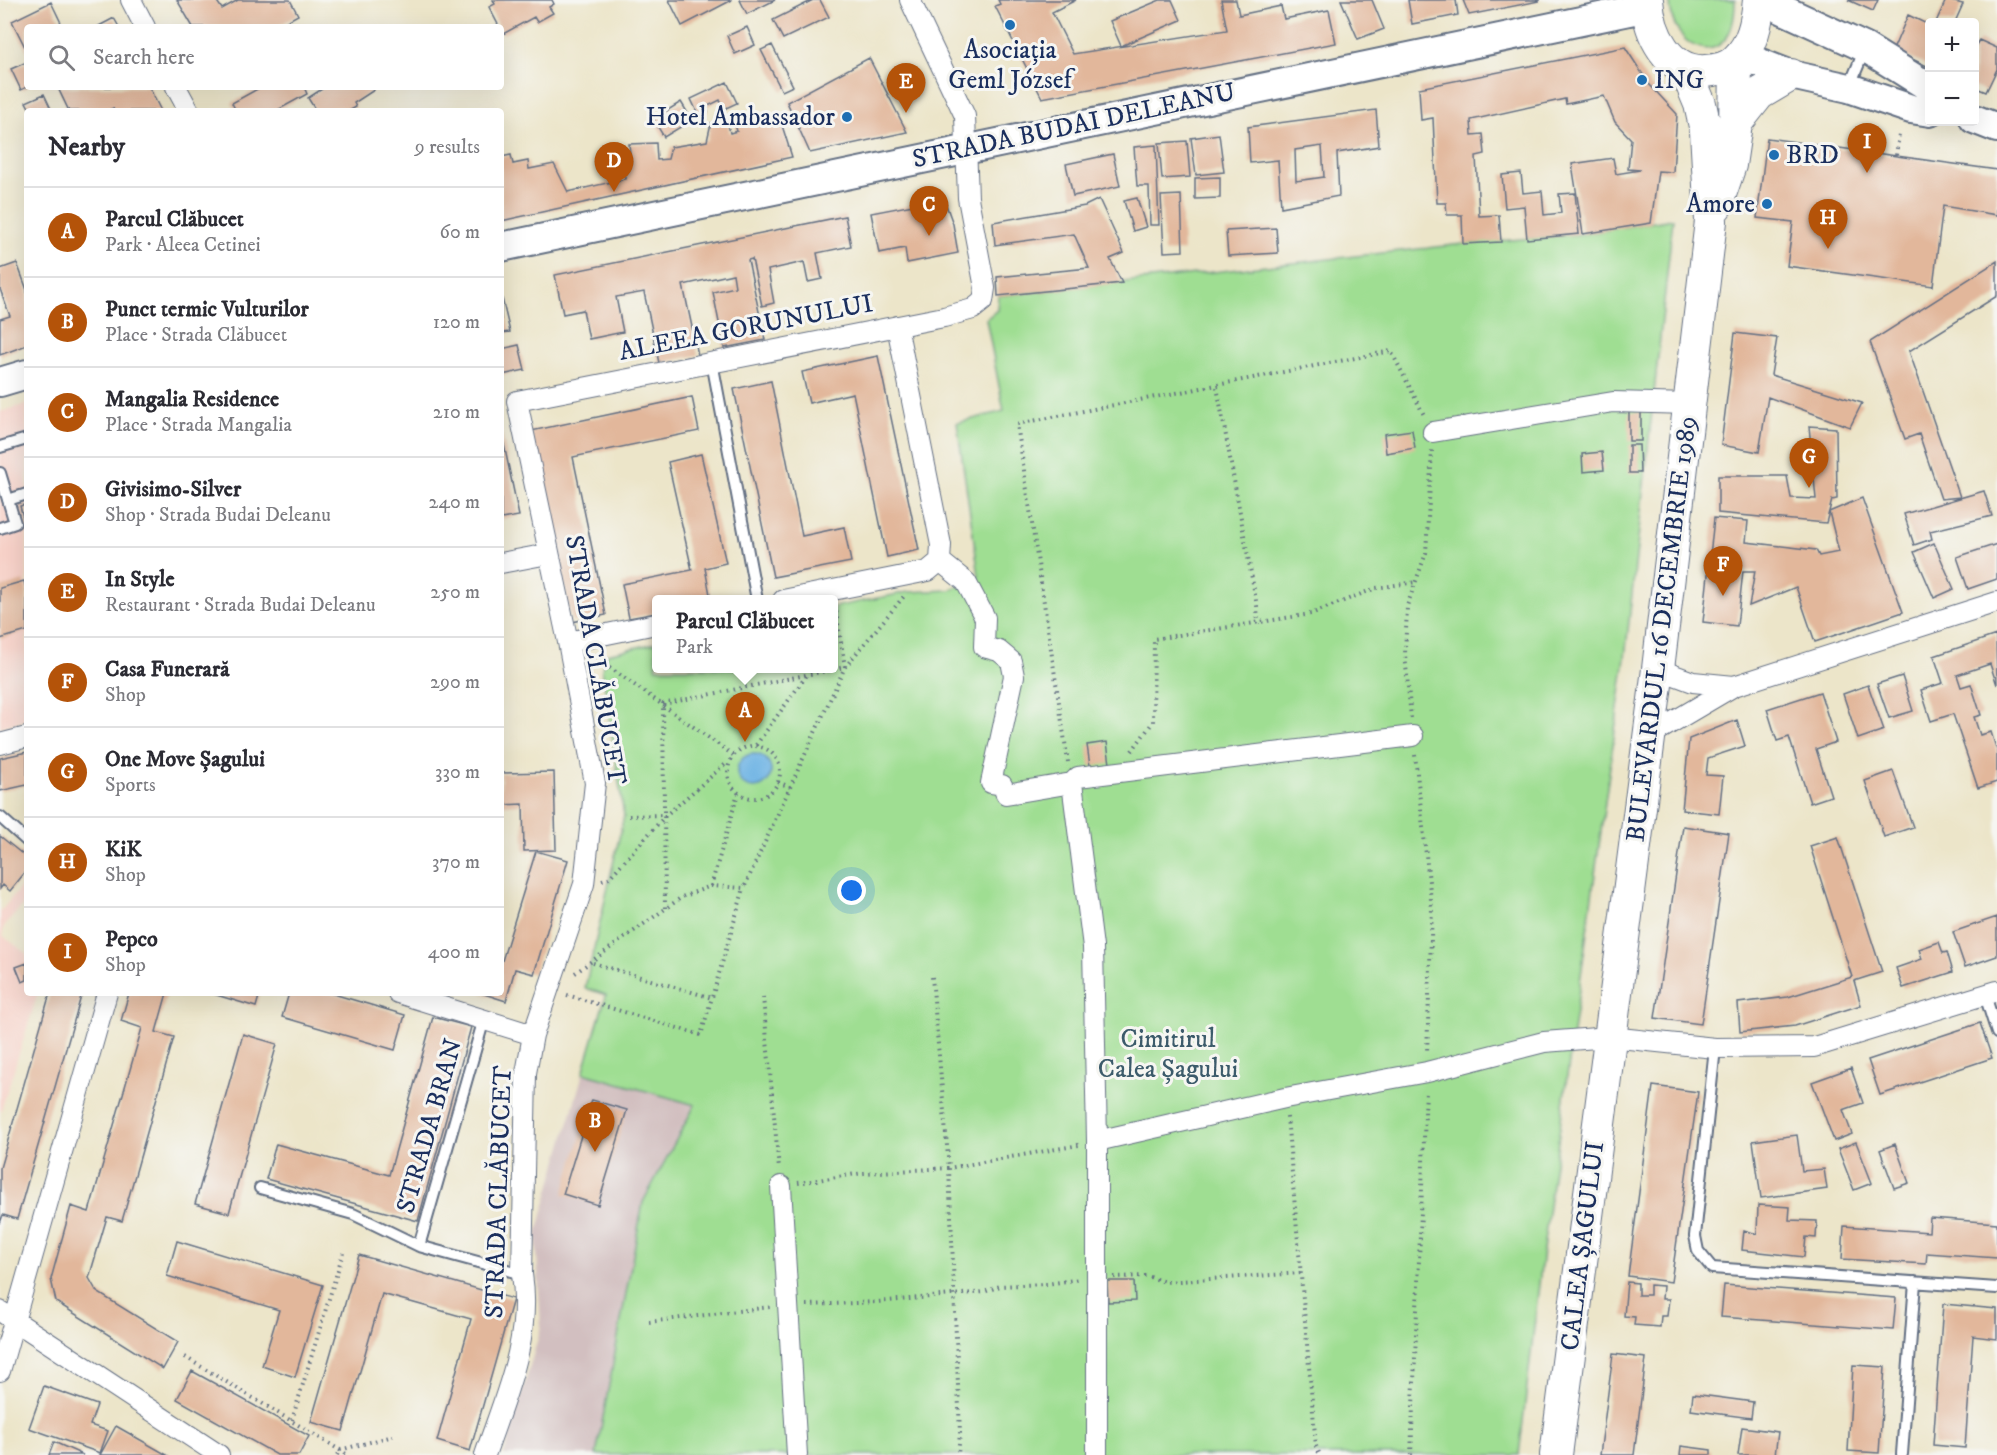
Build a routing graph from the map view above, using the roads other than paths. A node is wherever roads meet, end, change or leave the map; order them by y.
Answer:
1 (131, 0) edge
2 (910, 0) edge
3 (1760, 0) edge
4 (1647, 3) edge
5 (143, 24) edge
6 (1866, 48) junction
7 (1738, 58) junction
8 (1685, 68) junction
9 (1791, 75) junction
10 (1925, 85) edge
11 (1849, 87) junction
12 (178, 90) edge
13 (187, 108) edge
14 (1925, 112) edge
15 (1979, 121) edge
16 (1736, 123) junction
17 (1997, 128) edge
18 (967, 149) junction
19 (1712, 221) junction
20 (504, 246) edge
21 (897, 326) junction
22 (712, 362) junction
23 (24, 375) edge
24 (0, 382) edge
25 (517, 401) joint
26 (1690, 404) junction
27 (1433, 432) road end
28 (24, 440) edge
29 (0, 447) edge
30 (0, 473) edge
31 (24, 495) edge
32 (8, 500) junction
33 (0, 528) edge
34 (548, 554) junction
35 (504, 562) edge
36 (934, 566) junction
37 (756, 595) edge
38 (805, 595) edge
39 (1997, 602) edge
40 (652, 625) edge
41 (568, 642) junction
42 (1658, 669) junction
43 (1734, 686) junction
44 (1413, 736) road end
45 (1649, 736) junction
46 (24, 738) edge
47 (0, 744) edge
48 (1072, 783) junction
49 (0, 817) edge
50 (24, 838) edge
51 (1991, 993) edge
52 (105, 996) edge
53 (408, 996) edge
54 (484, 1019) junction
55 (1997, 1033) edge
56 (533, 1035) junction
57 (1610, 1037) junction
58 (1715, 1048) junction
59 (1097, 1141) junction
60 (781, 1186) road end
61 (260, 1188) dead end
62 (419, 1246) junction
63 (522, 1274) junction
64 (1915, 1282) junction
65 (1997, 1288) edge
66 (7, 1316) edge
67 (0, 1371) edge
68 (219, 1455) edge
69 (485, 1455) edge
70 (796, 1455) edge
71 (1097, 1455) edge
72 (1556, 1455) edge
73 (1902, 1455) edge

1 - 5 street
2 - 18 street
3 - 6 main road
3 - 7 main road
4 - 8 main road
4 - 18 main road, STRADA BUDAI DELEANU
6 - 10 main road
6 - 11 lane
7 - 8 main road
7 - 9 main road
7 - 16 main road, BULEVARDUL 16 DECEMBRIE 1989
8 - 19 main road, BULEVARDUL 16 DECEMBRIE 1989
9 - 11 main road
9 - 16 main road
11 - 14 main road
12 - 13 street
15 - 17 main road
16 - 19 main road, BULEVARDUL 16 DECEMBRIE 1989
18 - 20 main road, STRADA BUDAI DELEANU
18 - 21 street, ALEEA GORUNULUI
19 - 26 main road, BULEVARDUL 16 DECEMBRIE 1989
21 - 22 street, ALEEA GORUNULUI
21 - 36 street
22 - 25 street, ALEEA GORUNULUI
22 - 37 lane
23 - 24 main road
25 - 34 street, STRADA CLĂBUCET
26 - 27 street
26 - 42 main road, BULEVARDUL 16 DECEMBRIE 1989
28 - 29 lane
30 - 32 lane
31 - 32 lane
32 - 33 lane
34 - 35 street
34 - 41 street, STRADA CLĂBUCET
36 - 38 street
36 - 48 street
39 - 43 street
40 - 41 street
41 - 56 street, STRADA CLĂBUCET
42 - 43 street
42 - 45 main road, BULEVARDUL 16 DECEMBRIE 1989
43 - 45 street
44 - 48 street
45 - 57 main road, BULEVARDUL 16 DECEMBRIE 1989
46 - 47 street
48 - 59 street
49 - 50 lane
51 - 55 lane
51 - 58 street
52 - 66 street
53 - 54 street
54 - 56 street
54 - 62 lane, STRADA BRAN
56 - 63 street, STRADA CLĂBUCET
57 - 58 street
57 - 59 street
57 - 72 main road, CALEA ȘAGULUI
58 - 64 lane
59 - 71 street
60 - 70 street
61 - 62 lane, STRADA BRAN
62 - 63 lane, STRADA BRAN
63 - 69 street, STRADA CLĂBUCET
64 - 65 lane
64 - 73 lane
66 - 67 street
66 - 68 street

